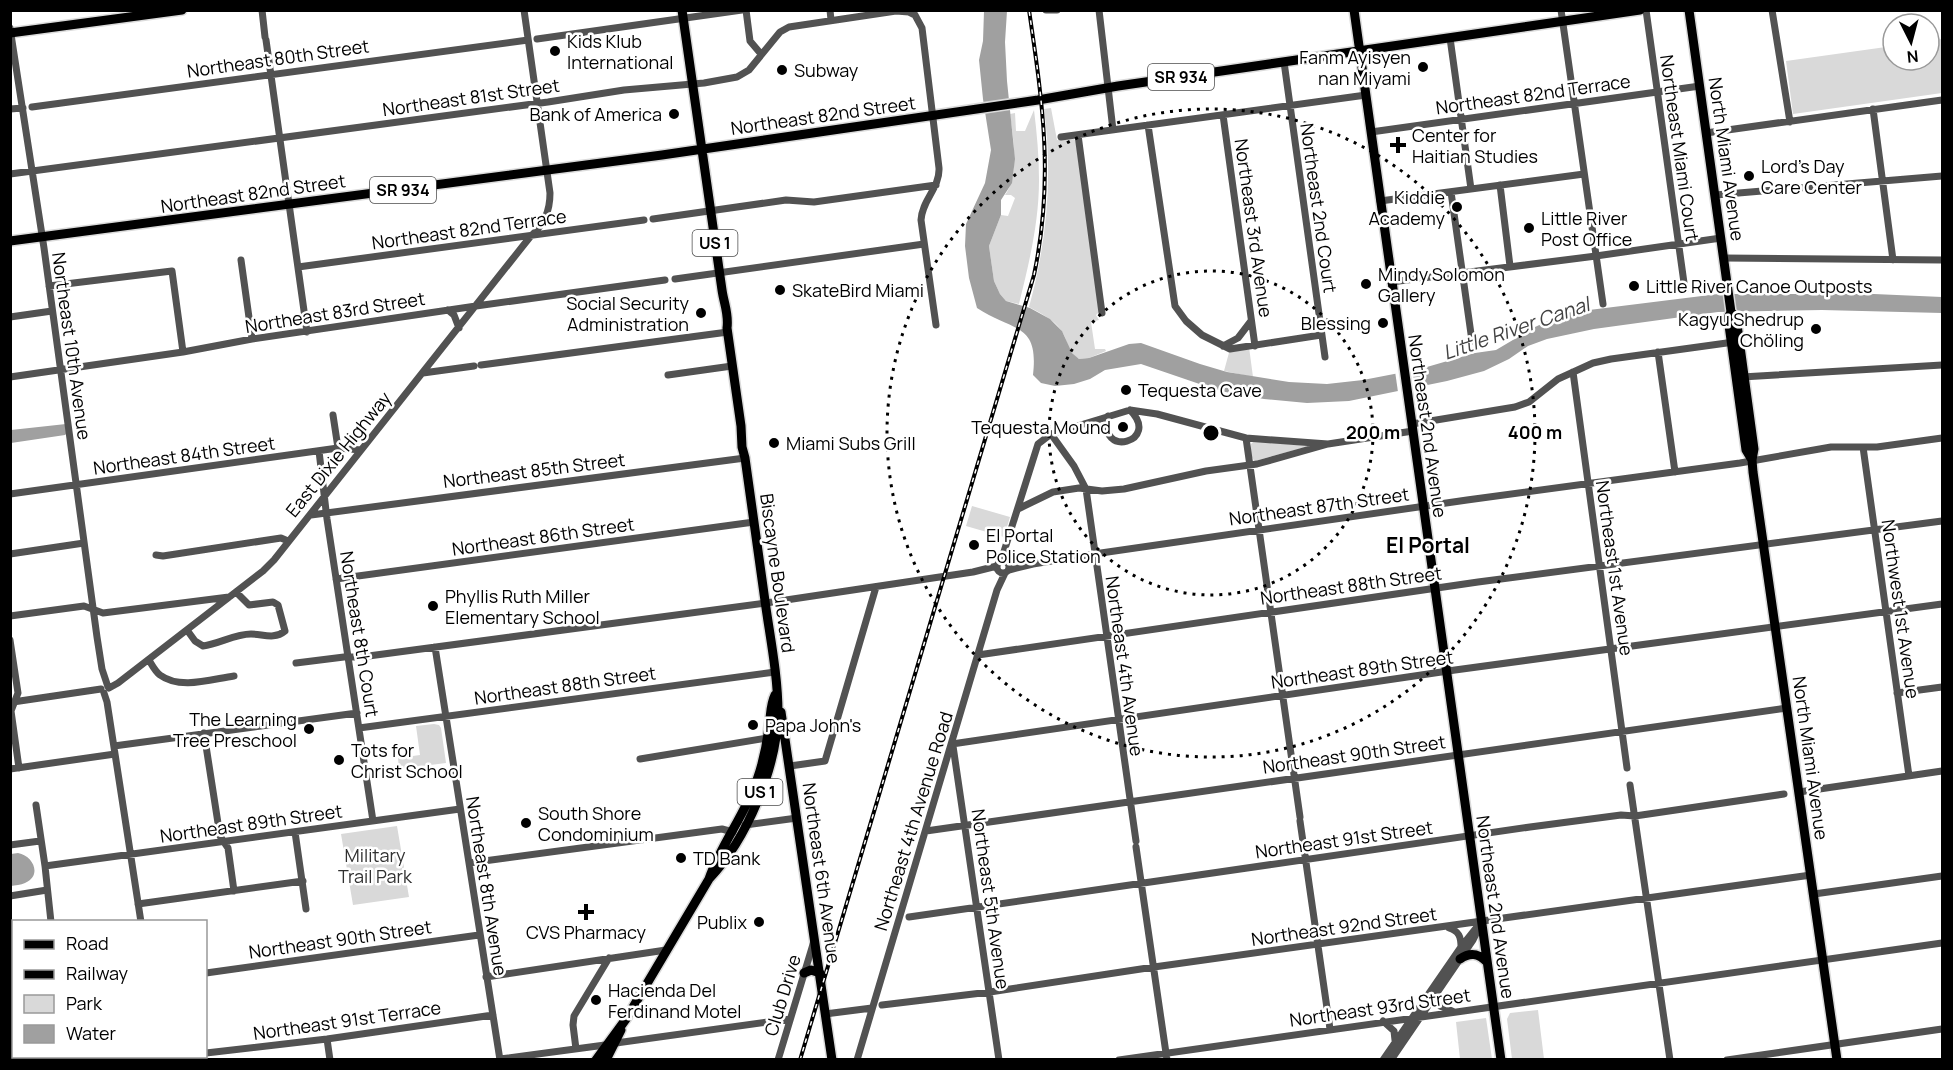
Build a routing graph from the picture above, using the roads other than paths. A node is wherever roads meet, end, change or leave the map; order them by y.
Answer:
1 (182, 10) edge
2 (262, 10) edge
3 (524, 10) edge
4 (744, 10) edge
5 (830, 10) edge
6 (1046, 10) edge
7 (1057, 10) edge
8 (1099, 10) edge
9 (1354, 10) edge
10 (1640, 10) edge
11 (1646, 10) edge
12 (1689, 10) edge
13 (1772, 10) edge
14 (682, 15) edge
15 (1562, 16) edge
16 (831, 20) junction
17 (11, 32) edge
18 (1450, 38) junction
19 (537, 39) dead end
20 (528, 40) junction
21 (1360, 51) junction
22 (761, 54) junction
23 (1284, 62) junction
24 (271, 75) junction
25 (692, 83) junction
26 (1700, 86) junction
27 (1109, 87) junction
28 (1658, 92) junction
29 (1366, 95) junction
30 (1942, 100) edge
31 (1574, 103) junction
32 (537, 104) junction
33 (1290, 105) junction
34 (32, 107) dead end
35 (23, 108) junction
36 (1873, 109) junction
37 (10, 110) edge
38 (1223, 115) junction
39 (933, 116) junction
40 (1462, 120) junction
41 (1790, 122) junction
42 (1148, 125) junction
43 (1113, 130) junction
44 (1371, 132) junction
45 (1706, 133) junction
46 (1078, 135) junction
47 (1061, 137) dead end
48 (280, 138) junction
49 (701, 149) junction
50 (32, 171) junction
51 (547, 171) junction
52 (10, 174) edge
53 (1584, 174) junction
54 (1942, 176) edge
55 (1882, 181) junction
56 (936, 185) junction
57 (1500, 185) junction
58 (1471, 189) junction
59 (1451, 192) junction
60 (1715, 195) junction
61 (1380, 201) junction
62 (289, 205) junction
63 (710, 211) junction
64 (653, 219) dead end
65 (644, 220) dead end
66 (530, 237) junction
67 (42, 238) junction
68 (1721, 238) junction
69 (10, 242) edge
70 (924, 244) junction
71 (1678, 244) junction
72 (1596, 256) junction
73 (1724, 258) junction
74 (241, 260) dead end
75 (1893, 260) junction
76 (1942, 260) edge
77 (1510, 266) junction
78 (298, 267) junction
79 (719, 273) junction
80 (1462, 273) junction
81 (675, 279) dead end
82 (665, 280) dead end
83 (1391, 282) junction
84 (49, 286) junction
85 (1685, 290) dead end
86 (1603, 304) dead end
87 (476, 306) junction
88 (448, 310) junction
89 (52, 311) junction
90 (1102, 313) dead end
91 (10, 317) edge
92 (1251, 321) junction
93 (936, 325) dead end
94 (459, 328) junction
95 (727, 330) junction
96 (307, 332) junction
97 (1321, 335) junction
98 (252, 339) junction
99 (1472, 341) dead end
100 (1735, 342) junction
101 (1223, 346) junction
102 (1255, 346) junction
103 (183, 352) junction
104 (1658, 352) junction
105 (1325, 357) dead end
106 (1942, 365) edge
107 (732, 366) junction
108 (60, 370) junction
109 (1573, 372) junction
110 (423, 373) junction
111 (668, 375) dead end
112 (10, 377) edge
113 (1740, 377) junction
114 (1558, 379) junction
115 (1574, 391) junction
116 (1130, 410) junction
117 (333, 415) dead end
118 (1108, 416) junction
119 (1412, 428) junction
120 (1051, 434) junction
121 (1246, 438) junction
122 (1942, 438) edge
123 (1328, 444) junction
124 (1863, 447) junction
125 (338, 448) junction
126 (361, 450) junction
127 (319, 451) junction
128 (745, 458) junction
129 (1752, 460) junction
130 (1249, 465) junction
131 (1675, 472) junction
132 (1588, 484) junction
133 (77, 485) junction
134 (1086, 489) junction
135 (10, 494) edge
136 (325, 496) junction
137 (1422, 506) junction
138 (1018, 508) junction
139 (326, 512) junction
140 (309, 516) junction
141 (1942, 521) edge
142 (754, 522) junction
143 (1874, 529) junction
144 (1258, 530) junction
145 (288, 541) junction
146 (84, 543) junction
147 (1764, 544) junction
148 (10, 554) edge
149 (156, 555) dead end
150 (1094, 555) junction
151 (1600, 566) junction
152 (1003, 568) junction
153 (336, 579) junction
154 (876, 587) junction
155 (1434, 589) junction
156 (236, 592) junction
157 (229, 597) junction
158 (765, 603) junction
159 (1942, 604) edge
160 (94, 609) junction
161 (1269, 612) junction
162 (1886, 612) junction
163 (10, 616) edge
164 (1776, 626) junction
165 (187, 630) junction
166 (1106, 636) junction
167 (10, 640) edge
168 (435, 646) junction
169 (1611, 649) junction
170 (978, 655) junction
171 (348, 658) junction
172 (149, 660) junction
173 (296, 663) dead end
174 (1446, 671) junction
175 (775, 672) junction
176 (234, 676) dead end
177 (1942, 687) edge
178 (105, 689) junction
179 (776, 693) junction
180 (1897, 693) junction
181 (1283, 695) junction
182 (13, 702) edge
183 (1787, 708) junction
184 (357, 713) junction
185 (445, 716) junction
186 (1119, 720) junction
187 (359, 728) junction
188 (1622, 732) junction
189 (204, 733) junction
190 (767, 738) junction
191 (952, 744) junction
192 (114, 746) junction
193 (115, 754) junction
194 (1457, 754) junction
195 (640, 759) dead end
196 (790, 766) junction
197 (19, 768) junction
198 (1627, 768) dead end
199 (10, 769) edge
200 (1942, 771) edge
201 (1909, 776) junction
202 (1294, 778) junction
203 (1630, 785) dead end
204 (1799, 792) junction
205 (1784, 794) dead end
206 (1130, 802) junction
207 (36, 804) dead end
208 (460, 809) junction
209 (1635, 816) junction
210 (797, 818) junction
211 (373, 821) junction
212 (745, 825) junction
213 (965, 825) junction
214 (926, 831) junction
215 (295, 832) junction
216 (733, 832) junction
217 (1469, 836) junction
218 (40, 841) junction
219 (225, 842) junction
220 (10, 845) edge
221 (131, 855) junction
222 (1306, 860) junction
223 (469, 862) junction
224 (45, 866) junction
225 (1811, 875) junction
226 (1942, 876) edge
227 (709, 879) junction
228 (303, 881) junction
229 (1142, 884) junction
230 (47, 890) junction
231 (234, 891) junction
232 (1814, 894) junction
233 (10, 896) edge
234 (1647, 898) junction
235 (138, 904) junction
236 (978, 907) junction
237 (306, 909) dead end
238 (909, 917) dead end
239 (51, 920) edge
240 (141, 920) edge
241 (1481, 922) junction
242 (1446, 927) junction
243 (480, 935) junction
244 (814, 939) junction
245 (1942, 943) edge
246 (1318, 945) junction
247 (1461, 947) junction
248 (666, 950) junction
249 (609, 958) junction
250 (1460, 959) junction
251 (1823, 960) junction
252 (1487, 962) junction
253 (1154, 967) junction
254 (207, 973) edge
255 (804, 973) junction
256 (820, 973) junction
257 (486, 977) junction
258 (1660, 983) junction
259 (990, 992) junction
260 (1436, 994) junction
261 (882, 1005) dead end
262 (1494, 1006) junction
263 (872, 1008) junction
264 (1455, 1012) junction
265 (825, 1014) junction
266 (493, 1015) junction
267 (1421, 1016) junction
268 (1412, 1017) junction
269 (626, 1019) junction
270 (790, 1019) junction
271 (1383, 1021) junction
272 (1330, 1029) junction
273 (1942, 1029) edge
274 (327, 1039) junction
275 (1395, 1042) junction
276 (616, 1043) junction
277 (1835, 1044) junction
278 (605, 1045) junction
279 (576, 1049) junction
280 (207, 1053) edge
281 (1166, 1056) edge
282 (147, 1059) edge
283 (151, 1059) edge
284 (330, 1059) edge
285 (500, 1059) edge
286 (596, 1059) edge
287 (606, 1059) edge
288 (778, 1059) edge
289 (832, 1059) edge
290 (857, 1059) edge
291 (999, 1059) edge
292 (1119, 1059) edge
293 (1383, 1059) edge
294 (1391, 1059) edge
295 (1501, 1059) edge
296 (1670, 1059) edge
297 (1727, 1059) edge
298 (1837, 1059) edge

1 - 17 main road
2 - 24 street
3 - 20 street
4 - 14 street
4 - 22 street
5 - 16 street
6 - 7 street
8 - 27 street
9 - 21 main road, Northeast 2nd Avenue
10 - 15 main road, Northeast 82nd Street / SR 934
11 - 28 street, Northeast Miami Court
12 - 26 main road, North Miami Avenue
13 - 41 street
14 - 19 street
14 - 25 main road, Biscayne Boulevard / US 1
15 - 18 main road, Northeast 82nd Street / SR 934
15 - 31 street
16 - 22 street, Northeast 81st Street
16 - 39 street, Northeast 81st Street
17 - 35 street, Northeast 10th Avenue
18 - 21 main road, Northeast 82nd Street / SR 934
18 - 40 street
20 - 24 street, Northeast 80th Street
20 - 32 street
21 - 23 main road, Northeast 82nd Street / SR 934
21 - 29 main road, Northeast 2nd Avenue
22 - 25 street, Northeast 81st Street
23 - 27 main road, Northeast 82nd Street / SR 934
23 - 33 street, Northeast 2nd Court
24 - 34 street, Northeast 80th Street
24 - 48 street
25 - 32 street, Northeast 81st Street
25 - 49 main road, Biscayne Boulevard / US 1
26 - 28 street, Northeast 82nd Terrace
26 - 45 main road, North Miami Avenue
27 - 39 main road, Northeast 82nd Street / SR 934
27 - 43 street
28 - 31 street, Northeast 82nd Terrace
28 - 71 street, Northeast Miami Court
29 - 33 street
29 - 44 main road, Northeast 2nd Avenue
30 - 36 street
31 - 40 street, Northeast 82nd Terrace
31 - 53 street
32 - 48 street, Northeast 81st Street
32 - 51 street
33 - 38 street
33 - 97 street, Northeast 2nd Court
35 - 37 street
35 - 50 street, Northeast 10th Avenue
36 - 41 street
36 - 55 street
38 - 42 street
38 - 92 street, Northeast 3rd Avenue
39 - 49 main road, Northeast 82nd Street / SR 934
39 - 56 street
40 - 44 street, Northeast 82nd Terrace
40 - 58 street
41 - 45 street
42 - 43 street
42 - 101 street
43 - 46 street
44 - 61 main road, Northeast 2nd Avenue
45 - 60 main road, North Miami Avenue
46 - 47 street
46 - 90 street
48 - 50 street, Northeast 81st Street
48 - 62 street
49 - 51 main road, Northeast 82nd Street / SR 934
49 - 63 main road, Biscayne Boulevard / US 1
50 - 52 street, Northeast 81st Street
50 - 67 street, Northeast 10th Avenue
51 - 62 main road, Northeast 82nd Street / SR 934
51 - 66 street, East Dixie Highway
53 - 57 street
53 - 72 street
54 - 55 street
55 - 60 street
55 - 75 street
56 - 63 street
56 - 70 street
57 - 58 street
57 - 77 street
58 - 59 street
59 - 61 street
59 - 80 street
60 - 68 main road, North Miami Avenue
61 - 83 main road, Northeast 2nd Avenue
62 - 67 main road, Northeast 82nd Street / SR 934
62 - 78 street
63 - 64 street
63 - 79 main road, Biscayne Boulevard / US 1
65 - 66 street, Northeast 82nd Terrace
66 - 78 street, Northeast 82nd Terrace
66 - 87 street, East Dixie Highway
67 - 69 main road, Northeast 82nd Street / SR 934
67 - 84 street, Northeast 10th Avenue
68 - 71 street
68 - 73 main road, North Miami Avenue
70 - 79 street
70 - 93 street
71 - 72 street
71 - 85 street, Northeast Miami Court
72 - 77 street
72 - 86 street
73 - 75 street
73 - 100 main road, North Miami Avenue
74 - 98 street
75 - 76 street
77 - 80 street
78 - 96 street
79 - 81 street
79 - 95 main road, Biscayne Boulevard / US 1
80 - 83 street
80 - 99 street
82 - 87 street, Northeast 83rd Street
83 - 119 main road, Northeast 2nd Avenue
84 - 89 street, Northeast 10th Avenue
84 - 103 street
87 - 88 street, Northeast 83rd Street
87 - 94 street, East Dixie Highway
88 - 94 street
88 - 96 street, Northeast 83rd Street
89 - 91 street
89 - 108 street, Northeast 10th Avenue
92 - 101 street
92 - 102 street, Northeast 3rd Avenue
94 - 110 street, East Dixie Highway
95 - 107 main road, Biscayne Boulevard / US 1
95 - 110 street
96 - 98 street, Northeast 83rd Street
97 - 102 street
97 - 105 street, Northeast 2nd Court
98 - 103 street, Northeast 83rd Street
100 - 104 street
100 - 113 main road, North Miami Avenue
101 - 102 street
103 - 108 street, Northeast 83rd Street
104 - 109 street
104 - 131 street
106 - 113 street
107 - 111 street
107 - 128 main road, Biscayne Boulevard / US 1
108 - 112 street, Northeast 83rd Street
108 - 133 street, Northeast 10th Avenue
109 - 114 street
109 - 115 street, Northeast 1st Avenue
110 - 126 street, East Dixie Highway
113 - 129 main road, North Miami Avenue
114 - 115 street
114 - 119 street
115 - 132 street, Northeast 1st Avenue
116 - 118 street
116 - 118 street
116 - 121 street
117 - 125 street
118 - 120 street
119 - 123 street
119 - 137 main road, Northeast 2nd Avenue
120 - 134 street, Northeast 4th Avenue
120 - 138 street, Northeast 4th Avenue Road
121 - 123 street
121 - 130 street
122 - 124 street, Northeast 87th Street
123 - 130 street
124 - 129 street, Northeast 87th Street
124 - 143 street, Northwest 1st Avenue
125 - 126 street, Northeast 84th Street
125 - 127 street, Northeast 84th Street
126 - 136 street, East Dixie Highway
127 - 133 street, Northeast 84th Street
127 - 136 street, Northeast 8th Court
128 - 139 street, Northeast 85th Street
128 - 142 main road, Biscayne Boulevard / US 1
129 - 131 street, Northeast 87th Street
129 - 147 main road, North Miami Avenue
130 - 134 street
130 - 144 street
131 - 132 street, Northeast 87th Street
132 - 137 street, Northeast 87th Street
132 - 151 street, Northeast 1st Avenue
133 - 135 street, Northeast 84th Street
133 - 146 street, Northeast 10th Avenue
134 - 138 street
134 - 150 street, Northeast 4th Avenue
136 - 139 street, Northeast 8th Court
136 - 140 street, East Dixie Highway
137 - 144 street, Northeast 87th Street
137 - 155 main road, Northeast 2nd Avenue
138 - 152 street, Northeast 4th Avenue Road
139 - 140 street, Northeast 85th Street
139 - 153 street, Northeast 8th Court
140 - 145 street, East Dixie Highway
141 - 143 street, Northeast 88th Street
142 - 153 street, Northeast 86th Street
142 - 158 main road, Biscayne Boulevard / US 1
143 - 147 street, Northeast 88th Street
143 - 162 street, Northwest 1st Avenue
144 - 150 street, Northeast 87th Street
144 - 161 street
145 - 149 street
145 - 156 street, East Dixie Highway
146 - 148 street
146 - 160 street, Northeast 10th Avenue
147 - 151 street, Northeast 88th Street
147 - 164 main road, North Miami Avenue
150 - 152 street, Northeast 87th Street
150 - 166 street, Northeast 4th Avenue
151 - 155 street, Northeast 88th Street
151 - 169 street, Northeast 1st Avenue
152 - 154 street, Northeast 87th Street
152 - 170 street, Northeast 4th Avenue Road
153 - 171 street, Northeast 8th Court
154 - 158 street, Northeast 87th Street
154 - 196 street
155 - 161 street, Northeast 88th Street
155 - 174 main road, Northeast 2nd Avenue
156 - 157 street, East Dixie Highway
156 - 165 street
157 - 160 street
157 - 165 street, East Dixie Highway
158 - 168 street, Northeast 87th Street
158 - 175 main road, Biscayne Boulevard / US 1
159 - 162 street, Northeast 89th Street
160 - 163 street
160 - 178 street, Northeast 10th Avenue
161 - 166 street, Northeast 88th Street
161 - 181 street
162 - 164 street, Northeast 89th Street
162 - 180 street, Northwest 1st Avenue
164 - 169 street, Northeast 89th Street
164 - 183 main road, North Miami Avenue
165 - 172 street, East Dixie Highway
166 - 170 street, Northeast 88th Street
166 - 186 street, Northeast 4th Avenue
167 - 182 street
168 - 171 street, Northeast 87th Street
168 - 185 street, Northeast 8th Avenue
169 - 174 street, Northeast 89th Street
169 - 188 street, Northeast 1st Avenue
170 - 191 street, Northeast 4th Avenue Road
171 - 173 street, Northeast 87th Street
171 - 184 street, Northeast 8th Court
172 - 176 street
172 - 178 street, East Dixie Highway
174 - 181 street, Northeast 89th Street
174 - 194 main road, Northeast 2nd Avenue
175 - 179 main road, Biscayne Boulevard / US 1
175 - 185 street, Northeast 88th Street
177 - 180 street
178 - 182 street
178 - 192 street, Northeast 10th Avenue
179 - 190 main road, Biscayne Boulevard / US 1
179 - 196 main road, Northeast 6th Avenue
179 - 212 main road, Biscayne Boulevard / US 1
180 - 201 street, Northwest 1st Avenue
181 - 186 street, Northeast 89th Street
181 - 202 street
182 - 197 street
183 - 188 street, Northeast 90th Street
183 - 204 main road, North Miami Avenue
184 - 187 street, Northeast 8th Court
184 - 189 street
185 - 187 street, Northeast 88th Street
185 - 208 street, Northeast 8th Avenue
186 - 191 street, Northeast 89th Street
186 - 206 street, Northeast 4th Avenue
187 - 211 street, Northeast 8th Court
188 - 194 street, Northeast 90th Street
188 - 198 street, Northeast 1st Avenue
189 - 192 street
189 - 219 street
190 - 195 street
190 - 216 main road, Biscayne Boulevard / US 1
191 - 213 street, Northeast 5th Avenue
191 - 214 street, Northeast 4th Avenue Road
192 - 193 street, Northeast 10th Avenue
193 - 197 street
193 - 221 street, Northeast 10th Avenue
194 - 202 street, Northeast 90th Street
194 - 217 main road, Northeast 2nd Avenue
196 - 210 main road, Northeast 6th Avenue
197 - 199 street
200 - 201 street
201 - 204 street
202 - 206 street, Northeast 90th Street
202 - 222 street
203 - 209 street
204 - 225 main road, North Miami Avenue
205 - 209 street, Northeast 91st Street
206 - 213 street, Northeast 90th Street
206 - 229 street, Northeast 4th Avenue
207 - 218 street
208 - 211 street, Northeast 89th Street
208 - 223 street, Northeast 8th Avenue
209 - 217 street, Northeast 91st Street
209 - 234 street
210 - 212 street
210 - 244 main road, Northeast 6th Avenue
211 - 215 street, Northeast 89th Street
212 - 227 main road, Biscayne Boulevard / US 1
213 - 214 street, Northeast 90th Street
213 - 236 street, Northeast 5th Avenue
214 - 263 street, Northeast 4th Avenue Road
215 - 219 street, Northeast 89th Street
215 - 228 street
216 - 223 street
216 - 227 main road, Biscayne Boulevard / US 1
217 - 222 street, Northeast 91st Street
217 - 241 main road, Northeast 2nd Avenue
218 - 220 street
218 - 224 street
219 - 221 street, Northeast 89th Street
219 - 231 street
221 - 224 street, Northeast 89th Street
221 - 235 street, Northeast 10th Avenue
222 - 229 street, Northeast 91st Street
222 - 246 street
223 - 243 street, Northeast 8th Avenue
224 - 230 street
225 - 232 main road, North Miami Avenue
225 - 234 street, Northeast 92nd Street
226 - 232 street
227 - 248 main road, Biscayne Boulevard / US 1
228 - 231 street
228 - 237 street
229 - 236 street, Northeast 91st Street
229 - 253 street, Northeast 4th Avenue
230 - 233 street
230 - 239 street
231 - 235 street
232 - 251 main road, North Miami Avenue
234 - 241 street, Northeast 92nd Street
234 - 258 street
235 - 240 street, Northeast 10th Avenue
236 - 238 street, Northeast 91st Street
236 - 259 street, Northeast 5th Avenue
241 - 242 street, Northeast 92nd Street
241 - 247 street
241 - 250 street
241 - 252 main road, Northeast 2nd Avenue
242 - 246 street, Northeast 92nd Street
242 - 247 street
243 - 254 street, Northeast 90th Street
243 - 257 street, Northeast 8th Avenue
244 - 255 street, Club Drive
244 - 256 main road, Northeast 6th Avenue
245 - 251 street, Northeast 93rd Street
246 - 253 street, Northeast 92nd Street
246 - 272 street
247 - 268 street
248 - 249 street
248 - 269 main road, Biscayne Boulevard / US 1
249 - 257 street
249 - 279 street
250 - 252 main road
250 - 260 street
251 - 258 street, Northeast 93rd Street
251 - 277 main road, North Miami Avenue
252 - 262 main road, Northeast 2nd Avenue
253 - 259 street, Northeast 92nd Street
253 - 281 street, Northeast 4th Avenue
255 - 256 main road
255 - 270 street, Club Drive
256 - 265 main road, Northeast 6th Avenue
257 - 266 street, Northeast 8th Avenue
258 - 262 street, Northeast 93rd Street
258 - 296 street
259 - 261 street, Northeast 92nd Street
259 - 291 street, Northeast 5th Avenue
260 - 264 street
260 - 267 street
262 - 264 street, Northeast 93rd Street
262 - 295 main road, Northeast 2nd Avenue
263 - 265 street
263 - 290 street, Northeast 4th Avenue Road
264 - 267 street, Northeast 93rd Street
265 - 289 main road, Northeast 6th Avenue
266 - 274 street, Northeast 91st Terrace
266 - 285 street, Northeast 8th Avenue
267 - 268 street, Northeast 93rd Street
267 - 294 street
268 - 271 street, Northeast 93rd Street
268 - 275 street
269 - 276 main road, Biscayne Boulevard / US 1
269 - 278 main road, Biscayne Boulevard / US 1
270 - 276 street
270 - 288 street, Club Drive
271 - 272 street, Northeast 93rd Street
271 - 275 street
272 - 281 street, Northeast 93rd Street
273 - 277 street
274 - 280 street, Northeast 91st Terrace
274 - 284 street
275 - 293 street
276 - 287 main road, Biscayne Boulevard / US 1
277 - 297 street
277 - 298 main road, North Miami Avenue
278 - 279 street
278 - 286 main road, Biscayne Boulevard / US 1
279 - 285 street
281 - 292 street, Northeast 93rd Street
282 - 283 street

